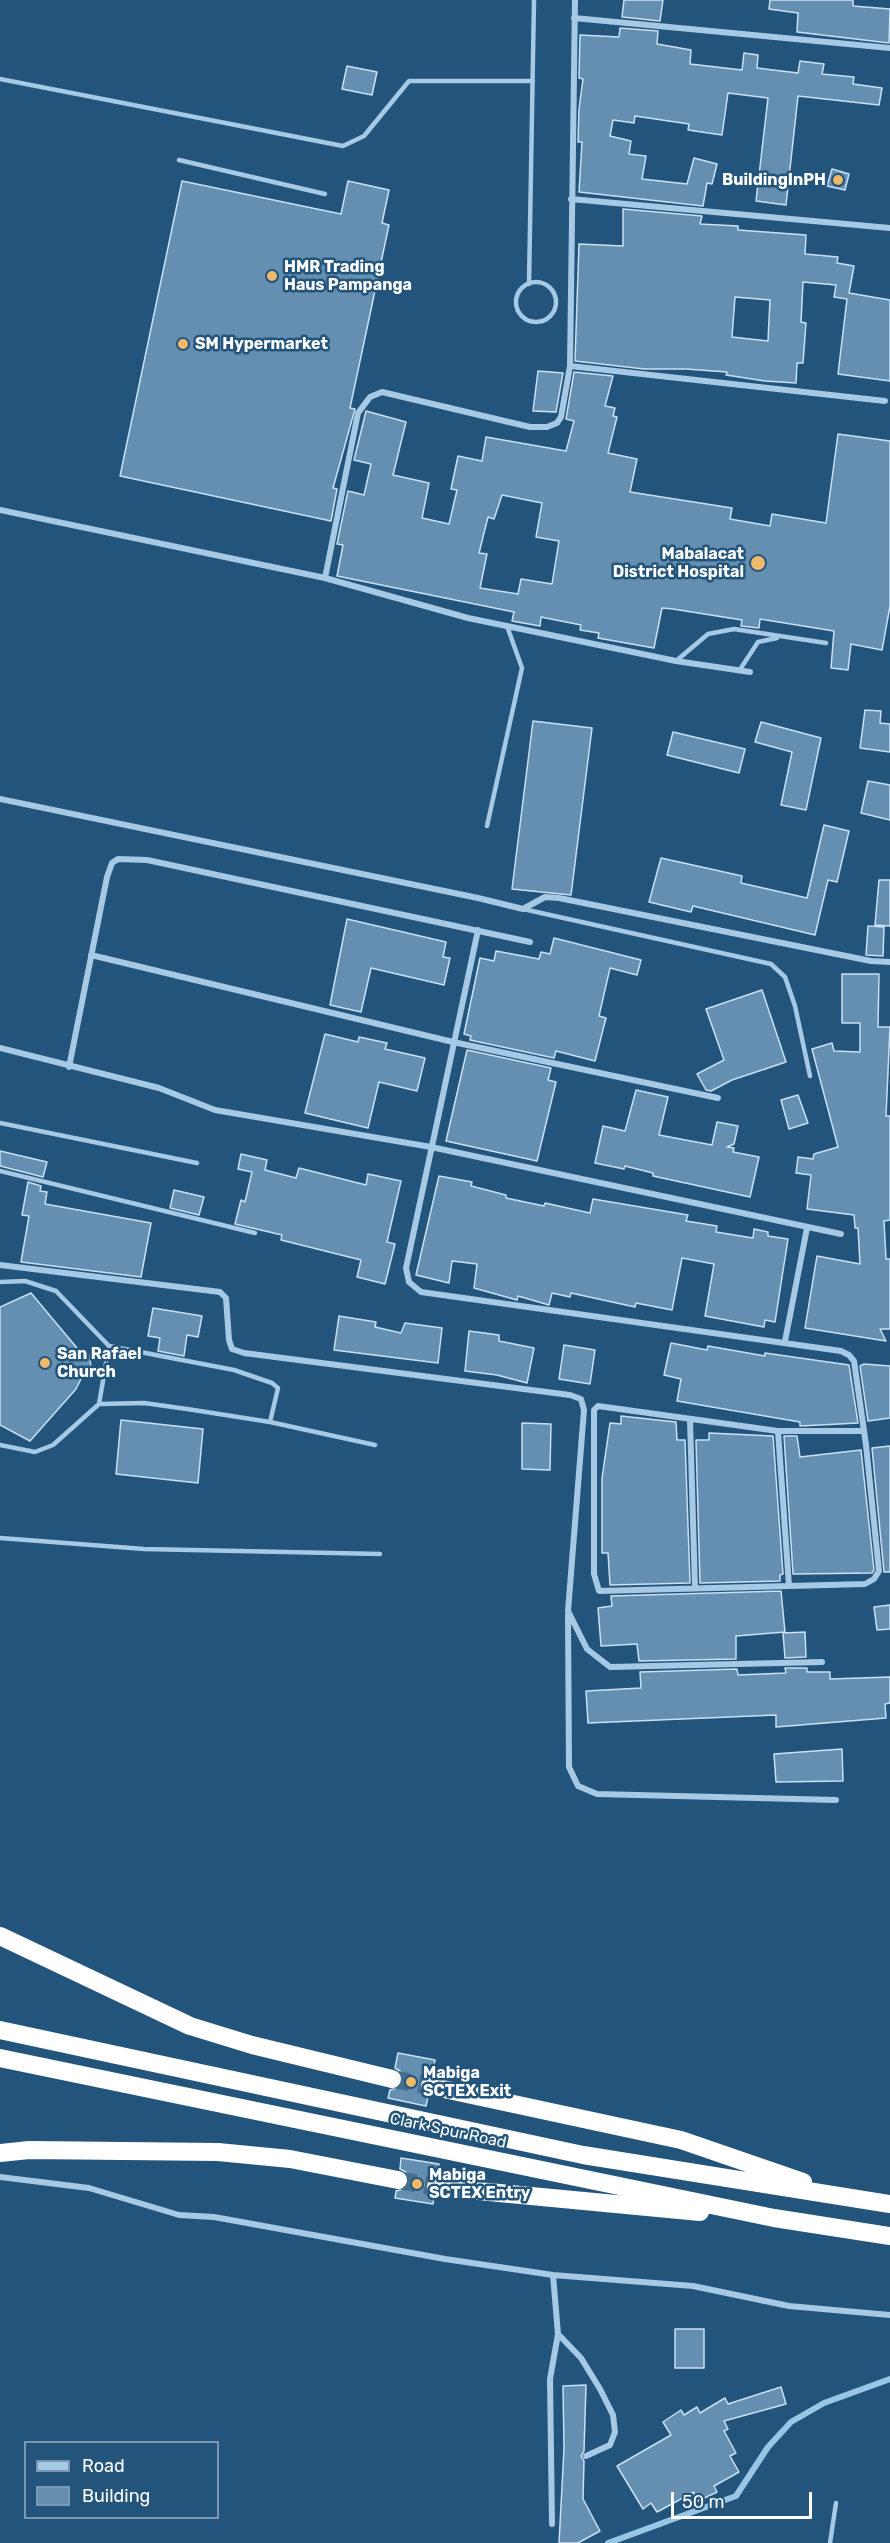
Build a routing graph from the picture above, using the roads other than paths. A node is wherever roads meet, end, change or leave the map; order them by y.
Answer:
1 (534, 0) edge
2 (575, 0) edge
3 (574, 18) junction
4 (890, 48) edge
5 (0, 79) edge
6 (532, 81) junction
7 (179, 160) dead end
8 (325, 194) dead end
9 (571, 199) junction
10 (890, 228) edge
11 (529, 284) junction
12 (570, 366) junction
13 (885, 401) dead end
14 (0, 510) edge
15 (325, 578) junction
16 (507, 626) junction
17 (779, 637) junction
18 (826, 644) dead end
19 (676, 661) junction
20 (739, 671) junction
21 (750, 672) dead end
22 (0, 800) edge
23 (487, 826) dead end
24 (523, 909) junction
25 (478, 930) junction
26 (530, 942) dead end
27 (91, 955) junction
28 (890, 962) edge
29 (453, 1041) junction
30 (0, 1048) edge
31 (69, 1067) junction
32 (810, 1076) dead end
33 (718, 1098) dead end
34 (0, 1123) edge
35 (431, 1147) junction
36 (197, 1163) dead end
37 (0, 1171) edge
38 (807, 1228) junction
39 (255, 1233) dead end
40 (841, 1234) dead end
41 (0, 1265) edge
42 (0, 1282) edge
43 (784, 1341) junction
44 (109, 1346) junction
45 (99, 1404) junction
46 (690, 1420) junction
47 (270, 1422) junction
48 (778, 1431) junction
49 (863, 1431) junction
50 (0, 1445) edge
51 (375, 1445) dead end
52 (0, 1538) edge
53 (380, 1554) dead end
54 (789, 1586) junction
55 (695, 1588) junction
56 (567, 1611) junction
57 (822, 1662) dead end
58 (836, 1800) dead end
59 (0, 1936) edge
60 (0, 2030) edge
61 (0, 2058) edge
62 (393, 2079) tunnel mouth
63 (430, 2086) tunnel mouth
64 (0, 2153) edge
65 (0, 2177) edge
66 (398, 2180) tunnel mouth
67 (436, 2187) tunnel mouth
68 (853, 2199) junction
69 (890, 2204) edge
70 (774, 2218) junction
71 (890, 2235) edge
72 (553, 2275) junction
73 (890, 2315) edge
74 (558, 2334) junction
75 (586, 2456) dead end
76 (836, 2503) dead end
77 (552, 2524) dead end
78 (830, 2543) edge

1 - 6 lane
2 - 3 street
3 - 4 street
3 - 9 street
5 - 6 lane
6 - 11 lane
7 - 8 lane
9 - 10 street
9 - 12 street
11 - 11 lane
12 - 13 street
12 - 15 street
14 - 15 street
15 - 16 street
16 - 19 street
16 - 23 lane
17 - 18 lane
17 - 19 lane
17 - 20 lane
19 - 20 street
20 - 21 street
22 - 24 street
24 - 28 street
24 - 32 lane
25 - 26 street
25 - 27 street
25 - 29 street
27 - 29 street
27 - 31 street
29 - 33 street
29 - 35 street
30 - 31 street
31 - 35 street
34 - 36 lane
35 - 38 street
35 - 43 street
37 - 39 lane
38 - 40 street
38 - 43 street
41 - 56 street
42 - 44 lane
43 - 49 street
44 - 45 lane
44 - 47 lane
45 - 47 lane
45 - 50 lane
46 - 48 street
46 - 55 street
46 - 55 street
47 - 51 lane
48 - 49 street
48 - 54 street
49 - 54 street
52 - 53 lane
54 - 55 street
56 - 57 street
56 - 58 street
59 - 62 highway
60 - 68 highway, Clark Spur Road
61 - 70 highway, Clark Spur Road
63 - 68 highway
64 - 66 highway
65 - 72 street
67 - 70 highway
68 - 69 highway, Clark Spur Road
70 - 71 highway, Clark Spur Road
72 - 73 street
72 - 74 street
74 - 75 street
74 - 77 street
76 - 78 lane

